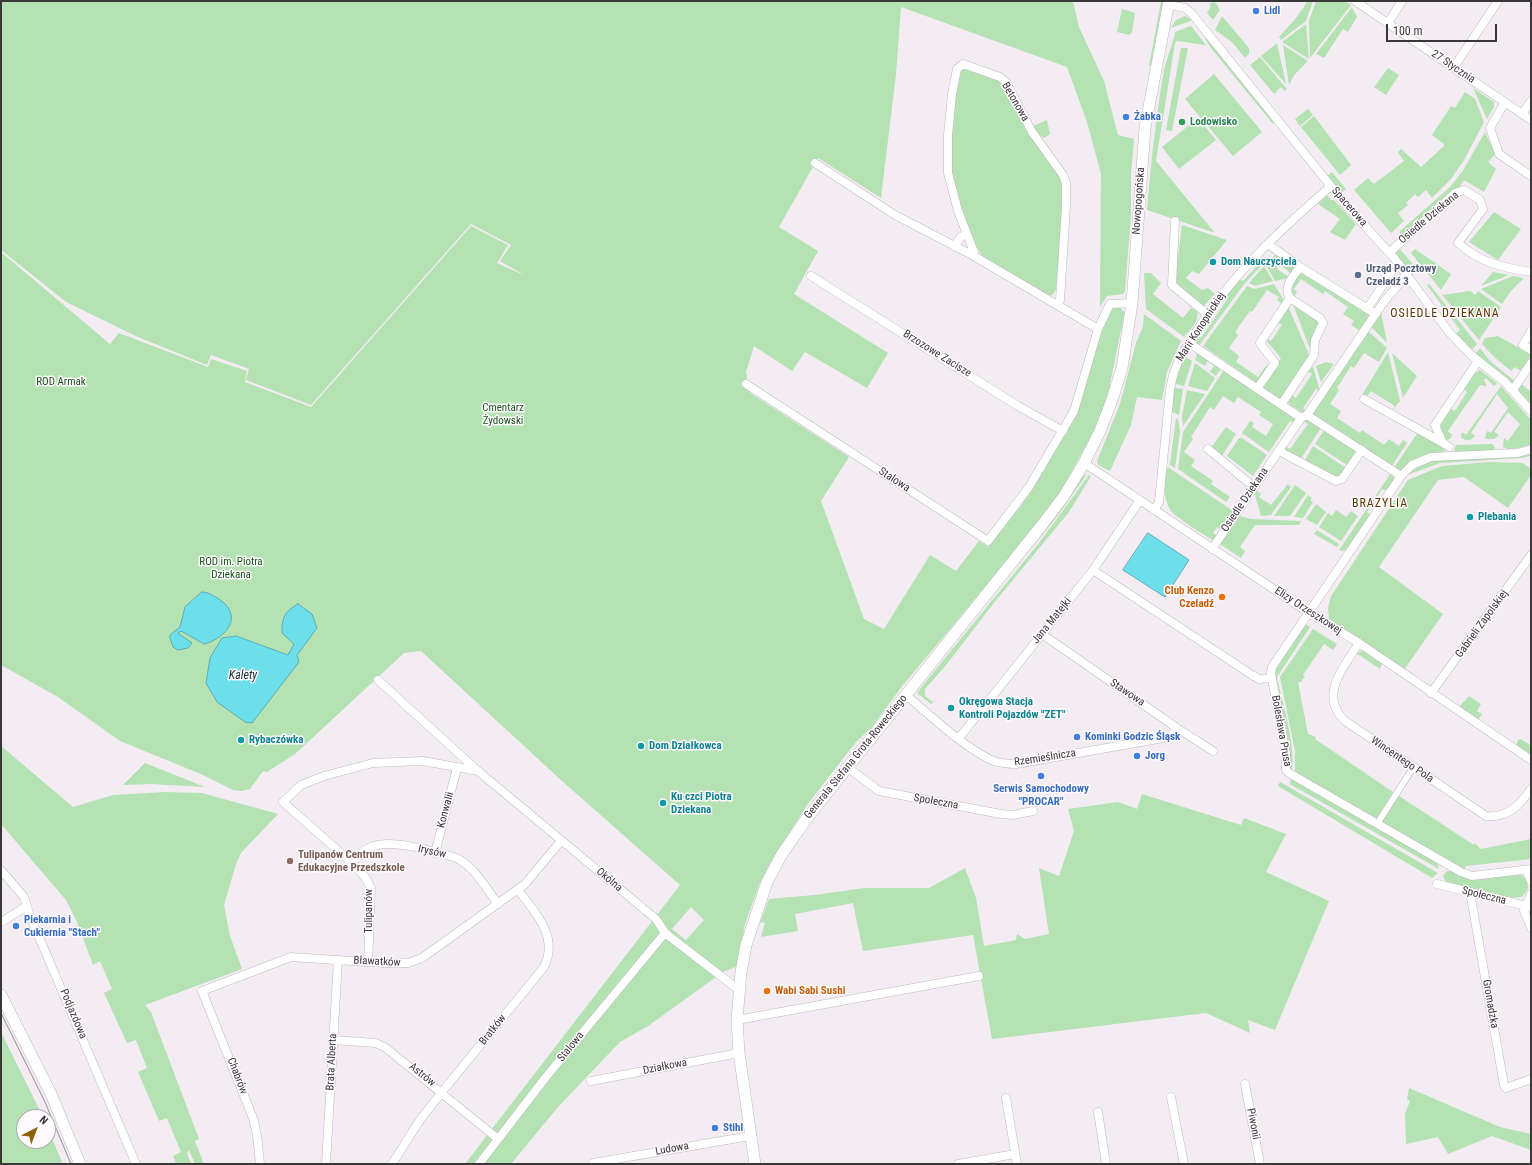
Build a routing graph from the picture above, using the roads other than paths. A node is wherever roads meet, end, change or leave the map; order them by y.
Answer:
1 (1355, 1) edge
2 (1402, 1) edge
3 (1498, 1) edge
4 (1169, 3) edge
5 (1388, 23) junction
6 (1452, 66) junction
7 (1531, 101) edge
8 (1505, 102) junction
9 (1522, 114) junction
10 (1531, 120) edge
11 (815, 163) dead end
12 (1531, 176) edge
13 (1331, 186) junction
14 (1175, 221) dead end
15 (966, 234) junction
16 (1268, 244) junction
17 (954, 246) junction
18 (1390, 252) junction
19 (972, 255) junction
20 (1399, 264) junction
21 (1300, 267) junction
22 (1531, 272) edge
23 (1407, 274) junction
24 (811, 276) dead end
25 (1290, 298) junction
26 (1132, 303) junction
27 (1057, 305) junction
28 (1367, 309) junction
29 (1207, 314) junction
30 (1376, 314) junction
31 (1098, 329) junction
32 (1531, 331) edge
33 (1189, 343) junction
34 (1531, 350) edge
35 (1478, 361) junction
36 (1531, 362) edge
37 (746, 384) dead end
38 (1257, 389) junction
39 (1513, 390) junction
40 (1364, 399) dead end
41 (1112, 400) joint
42 (1281, 405) junction
43 (1531, 411) edge
44 (1304, 416) junction
45 (1063, 431) junction
46 (1208, 449) dead end
47 (1531, 449) edge
48 (1362, 450) junction
49 (1279, 451) junction
50 (1084, 463) junction
51 (1401, 476) junction
52 (1254, 487) junction
53 (1140, 500) junction
54 (1154, 510) junction
55 (1212, 549) junction
56 (1531, 555) edge
57 (1093, 570) junction
58 (1308, 612) junction
59 (1042, 634) junction
60 (1359, 644) junction
61 (1271, 678) junction
62 (378, 680) dead end
63 (1431, 693) junction
64 (906, 695) junction
65 (1177, 728) junction
66 (959, 738) junction
67 (1213, 750) dead end
68 (1531, 760) edge
69 (847, 767) junction
70 (457, 768) junction
71 (478, 771) junction
72 (1411, 771) dead end
73 (1531, 789) edge
74 (1033, 811) dead end
75 (1377, 824) junction
76 (561, 840) junction
77 (435, 853) junction
78 (352, 863) junction
79 (1528, 869) edge
80 (1, 870) edge
81 (1531, 881) edge
82 (1437, 884) dead end
83 (518, 890) junction
84 (1470, 892) junction
85 (1531, 894) edge
86 (498, 904) junction
87 (27, 906) junction
88 (1529, 907) edge
89 (1, 922) edge
90 (1531, 928) edge
91 (665, 933) junction
92 (338, 960) junction
93 (368, 962) junction
94 (979, 976) dead end
95 (739, 990) junction
96 (202, 991) joint
97 (1, 995) edge
98 (737, 1020) junction
99 (333, 1040) junction
100 (739, 1054) junction
101 (1531, 1079) edge
102 (591, 1082) dead end
103 (1245, 1084) dead end
104 (442, 1092) junction
105 (1171, 1097) dead end
106 (1006, 1098) dead end
107 (1098, 1112) dead end
108 (750, 1136) junction
109 (498, 1139) junction
110 (1015, 1154) junction
111 (593, 1163) edge
112 (80, 1164) edge
113 (136, 1164) edge
114 (260, 1164) edge
115 (326, 1164) edge
116 (392, 1164) edge
117 (479, 1164) edge
118 (755, 1164) edge
119 (958, 1164) edge
120 (1017, 1164) edge
121 (1103, 1164) edge
122 (1184, 1164) edge
123 (1260, 1164) edge

1 - 5 street, 27 Stycznia
2 - 5 street
3 - 6 street
4 - 13 street, Spacerowa
4 - 26 street, Nowopogońska
5 - 6 street, 27 Stycznia
6 - 8 street, 27 Stycznia
7 - 9 street
8 - 9 street, 27 Stycznia
8 - 12 street
9 - 10 street, 27 Stycznia
11 - 17 street
13 - 16 street, Marii Konopnickiej
13 - 18 street, Spacerowa
14 - 29 street
15 - 17 street
15 - 19 street, Betonowa
15 - 27 street, Betonowa
16 - 21 street
16 - 29 street, Marii Konopnickiej
17 - 19 street
18 - 20 street, Spacerowa
18 - 22 street, Osiedle Dziekana
19 - 27 street
20 - 23 street, Spacerowa
20 - 28 street
21 - 25 street
21 - 28 street
23 - 30 street, Osiedle Dziekana
23 - 35 street, Spacerowa
24 - 45 street, Brzozowe Zacisze
25 - 38 street
25 - 42 street
26 - 31 street
26 - 41 street, Nowopogońska
27 - 31 street
28 - 30 street
29 - 33 street, Marii Konopnickiej
30 - 44 street, Osiedle Dziekana
31 - 45 street
32 - 34 street
33 - 38 street
33 - 54 street, Marii Konopnickiej
35 - 39 street, Spacerowa
35 - 40 street
36 - 39 street
37 - 45 street, Stalowa
38 - 42 street
39 - 43 street, Spacerowa
41 - 50 street, Generała Stefana Grota-Roweckiego
42 - 44 street
44 - 48 street
44 - 49 street, Osiedle Dziekana
46 - 52 street
47 - 51 street
48 - 49 street
48 - 51 street
49 - 52 street, Osiedle Dziekana
50 - 53 street, Elizy Orzeszkowej
50 - 64 street, Generała Stefana Grota-Roweckiego
51 - 58 street
52 - 55 street, Osiedle Dziekana
53 - 54 street, Elizy Orzeszkowej
53 - 57 street, Jana Matejki
54 - 55 street, Elizy Orzeszkowej
55 - 58 street, Elizy Orzeszkowej
56 - 63 street, Gabrieli Zapolskiej
57 - 59 street, Jana Matejki
57 - 61 street
58 - 60 street, Elizy Orzeszkowej
58 - 61 street
59 - 65 street, Stawowa
59 - 66 street, Jana Matejki
60 - 63 street, Elizy Orzeszkowej
60 - 73 street, Wincentego Pola
61 - 75 street, Bolesława Prusa
62 - 71 street, Okólna
63 - 68 street, Elizy Orzeszkowej
64 - 66 street, Rzemieślnicza
64 - 69 street, Generała Stefana Grota-Roweckiego
65 - 66 street, Rzemieślnicza
65 - 67 street, Stawowa
69 - 74 street, Społeczna
69 - 95 street, Generała Stefana Grota-Roweckiego
70 - 71 street
70 - 77 street, Konwalii
70 - 78 street, Tulipanów
71 - 76 street, Okólna
72 - 75 street
75 - 79 street, Bolesława Prusa
76 - 83 street, Bławatków
76 - 91 street, Okólna
77 - 78 street, Irysów
77 - 86 street, Irysów
78 - 93 street, Tulipanów
79 - 81 street
80 - 87 street, Podjazdowa
82 - 84 street, Społeczna
83 - 86 street, Bławatków
83 - 104 street, Bratków
84 - 88 street, Społeczna
84 - 101 street, Gromadzka
85 - 88 street
86 - 93 street, Bławatków
87 - 89 street
87 - 113 street, Podjazdowa
88 - 90 street
91 - 95 street, Okólna
91 - 109 street, Stalowa
92 - 93 street, Bławatków
92 - 96 street, Bławatków
92 - 99 street, Brata Alberta
94 - 98 street
95 - 98 street, Generała Stefana Grota-Roweckiego
96 - 114 street, Chabrów
97 - 112 street
98 - 100 street, Generała Stefana Grota-Roweckiego
99 - 104 street, Astrów
99 - 115 street, Brata Alberta
100 - 102 street, Działkowa
100 - 108 street, Generała Stefana Grota-Roweckiego
103 - 123 street, Piwonii
104 - 109 street, Astrów
104 - 116 street, Bratków
105 - 122 street
106 - 110 street
107 - 121 street
108 - 111 street, Ludowa
108 - 118 street, Generała Stefana Grota-Roweckiego
109 - 117 street, Stalowa
110 - 119 street
110 - 120 street

